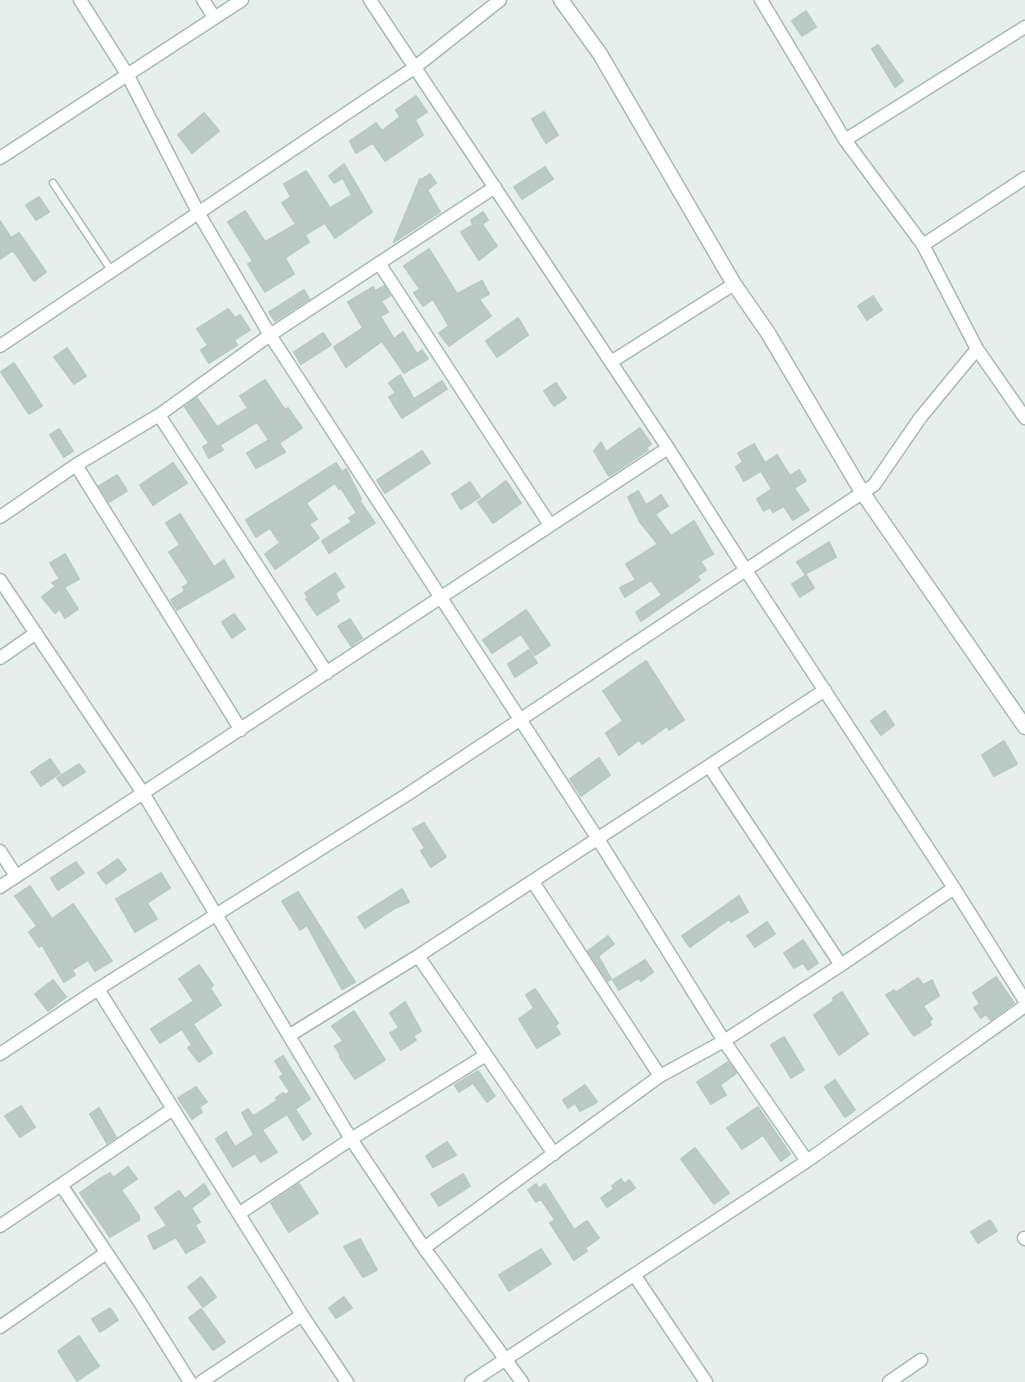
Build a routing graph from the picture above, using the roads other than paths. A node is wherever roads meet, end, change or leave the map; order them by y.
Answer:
1 (80, 0) edge
2 (203, 0) edge
3 (242, 0) edge
4 (370, 0) edge
5 (499, 0) edge
6 (561, 0) edge
7 (768, 2) edge
8 (214, 17) junction
9 (1025, 27) edge
10 (414, 68) junction
11 (128, 74) junction
12 (845, 140) junction
13 (0, 158) edge
14 (1025, 178) edge
15 (53, 183) dead end
16 (495, 187) junction
17 (198, 214) junction
18 (923, 245) junction
19 (379, 263) junction
20 (111, 270) junction
21 (734, 284) junction
22 (270, 335) junction
23 (0, 346) edge
24 (976, 349) junction
25 (611, 362) junction
26 (159, 415) junction
27 (1025, 418) edge
28 (668, 448) junction
29 (76, 465) junction
30 (862, 492) junction
31 (0, 517) edge
32 (551, 525) junction
33 (745, 569) junction
34 (0, 580) edge
35 (441, 597) junction
36 (36, 633) junction
37 (0, 658) edge
38 (327, 673) junction
39 (825, 690) junction
40 (519, 718) junction
41 (1025, 727) edge
42 (241, 730) junction
43 (709, 766) junction
44 (143, 793) junction
45 (598, 839) junction
46 (0, 851) edge
47 (16, 876) junction
48 (533, 881) junction
49 (0, 887) edge
50 (954, 888) junction
51 (216, 914) junction
52 (418, 956) junction
53 (841, 965) junction
54 (98, 989) junction
55 (1025, 1003) edge
56 (290, 1035) junction
57 (724, 1041) junction
58 (0, 1054) edge
59 (486, 1055) junction
60 (660, 1076) junction
61 (173, 1110) junction
62 (351, 1139) junction
63 (554, 1154) junction
64 (807, 1161) junction
65 (61, 1185) junction
66 (240, 1213) junction
67 (0, 1226) edge
68 (424, 1248) junction
69 (106, 1253) junction
70 (635, 1276) junction
71 (302, 1315) junction
72 (0, 1327) edge
73 (506, 1358) junction
74 (921, 1360) dead end
75 (190, 1382) edge
76 (201, 1382) edge
77 (347, 1382) edge
78 (471, 1382) edge
79 (522, 1382) edge
80 (706, 1382) edge
81 (889, 1382) edge

1 - 11 street
2 - 8 street
3 - 8 street
4 - 10 street
5 - 10 street
6 - 21 street
7 - 12 street
8 - 11 street
9 - 12 street
10 - 16 street
10 - 17 street
11 - 13 street
11 - 17 street
12 - 18 street
14 - 18 street
15 - 20 lane
16 - 19 street
16 - 25 street
17 - 20 street
17 - 22 street
18 - 24 street
19 - 22 street
19 - 32 street
20 - 23 street
21 - 25 street
21 - 30 street
22 - 26 street
22 - 35 street
24 - 27 street
24 - 30 street
25 - 28 street
26 - 29 street
26 - 38 street
28 - 32 street
28 - 33 street
29 - 31 street
29 - 42 street
30 - 33 street
30 - 41 street
32 - 35 street
33 - 39 street
33 - 40 street
34 - 36 street
35 - 38 street
35 - 40 street
36 - 37 street
36 - 44 street
38 - 42 street
39 - 43 street
39 - 50 street
40 - 45 street
40 - 51 street
42 - 44 street
43 - 45 street
43 - 53 street
44 - 47 street
44 - 51 street
45 - 48 street
45 - 57 street
46 - 47 street
47 - 49 street
48 - 52 street
48 - 60 street
50 - 53 street
50 - 55 street
51 - 54 street
51 - 56 street
52 - 56 street
52 - 59 street
53 - 57 street
54 - 58 street
54 - 61 street
55 - 64 street
56 - 62 street
57 - 60 street
57 - 64 street
59 - 62 street
59 - 63 street
60 - 63 street
61 - 65 street
61 - 66 street
62 - 66 street
62 - 68 street
63 - 68 street
64 - 70 street
65 - 67 street
65 - 69 street
66 - 71 street
68 - 73 street
69 - 72 street
69 - 75 street
70 - 73 street
70 - 80 street
71 - 76 street
71 - 77 street
73 - 78 street
73 - 79 street
74 - 81 street

